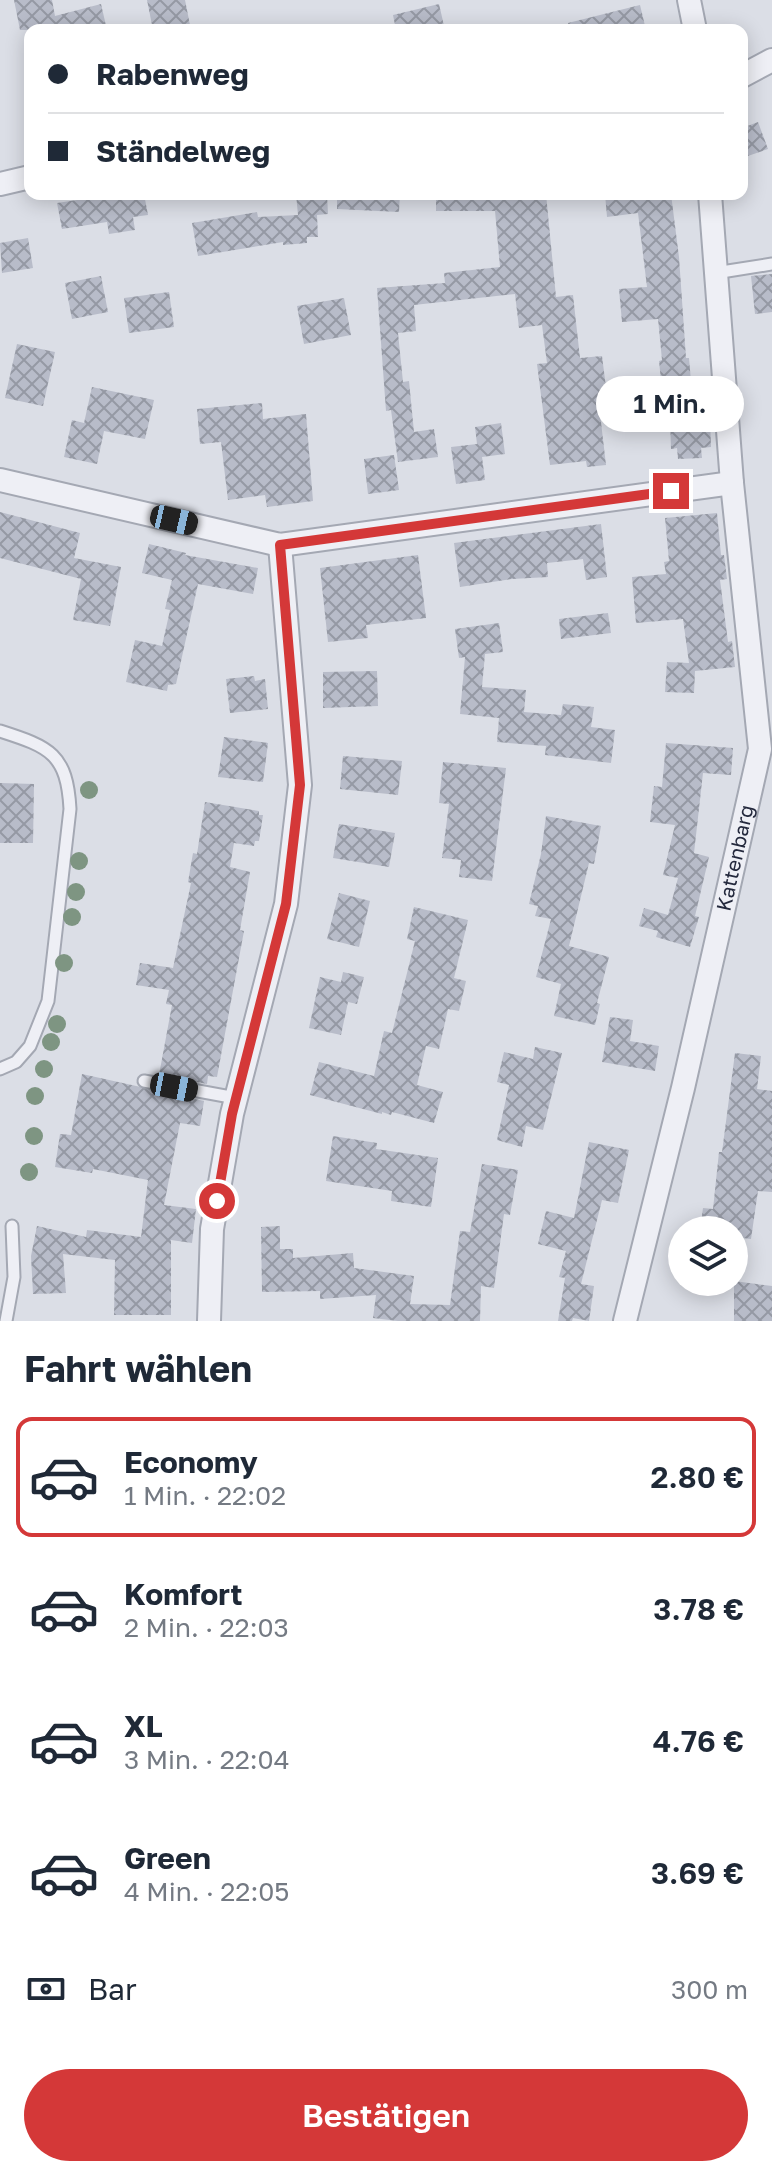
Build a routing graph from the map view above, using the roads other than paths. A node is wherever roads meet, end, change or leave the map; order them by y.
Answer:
1 (689, 0) edge
2 (694, 24) edge
3 (772, 60) edge
4 (748, 73) edge
5 (24, 178) edge
6 (0, 184) edge
7 (710, 200) edge
8 (772, 264) edge
9 (715, 273) junction
10 (0, 480) edge
11 (732, 483) junction
12 (280, 545) junction
13 (0, 733) edge
14 (0, 1069) edge
15 (144, 1081) dead end
16 (236, 1098) junction
17 (12, 1226) dead end
18 (6, 1321) edge
19 (209, 1321) edge
20 (625, 1321) edge

1 - 2 street
3 - 4 street
5 - 6 street
7 - 9 street, Kattenbarg
8 - 9 lane
9 - 11 street, Kattenbarg
10 - 12 street
11 - 12 street
11 - 20 street, Kattenbarg
12 - 16 street
13 - 14 lane
15 - 16 lane
16 - 19 street
17 - 18 lane

